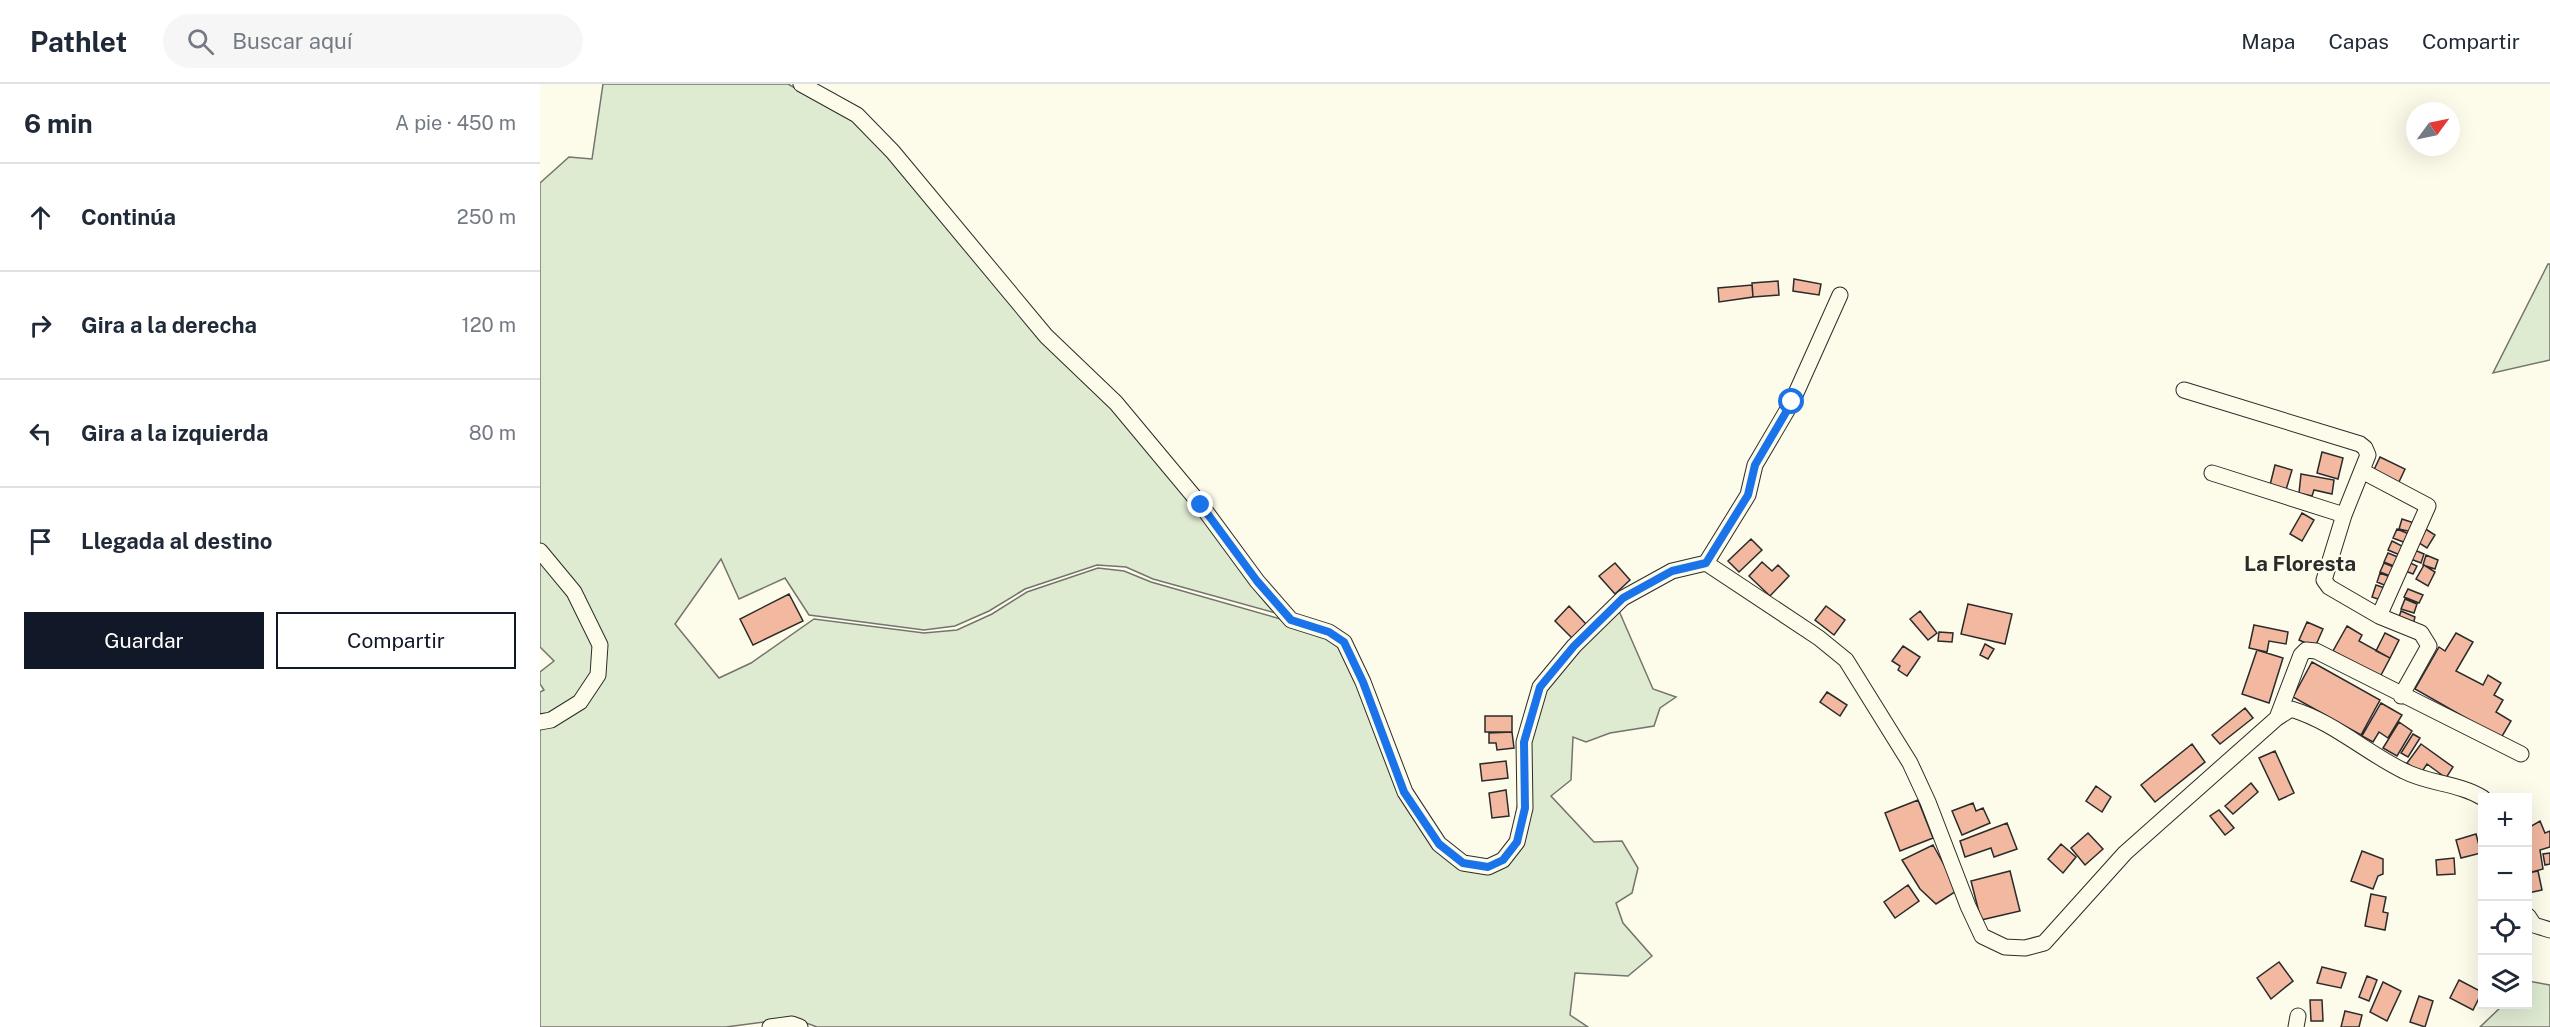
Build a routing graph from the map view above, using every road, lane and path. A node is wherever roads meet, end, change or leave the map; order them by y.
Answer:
1 (801, 84) edge
2 (1840, 295) dead end
3 (2184, 390) dead end
4 (2362, 471) junction
5 (2212, 474) dead end
6 (2344, 515) junction
7 (540, 551) edge
8 (1706, 563) junction
9 (2379, 616) junction
10 (2401, 696) junction
11 (2277, 718) junction
12 (540, 722) edge
13 (2521, 753) dead end
14 (2478, 796) edge
15 (2532, 921) edge
16 (2550, 930) edge
17 (770, 1027) edge
18 (800, 1027) edge

1 - 8 street
2 - 8 street
3 - 4 street
4 - 6 street
4 - 9 street
5 - 6 street
6 - 9 street
7 - 12 street
8 - 11 street
9 - 10 street
10 - 11 street
10 - 13 street
11 - 14 street
15 - 16 street
17 - 18 street

